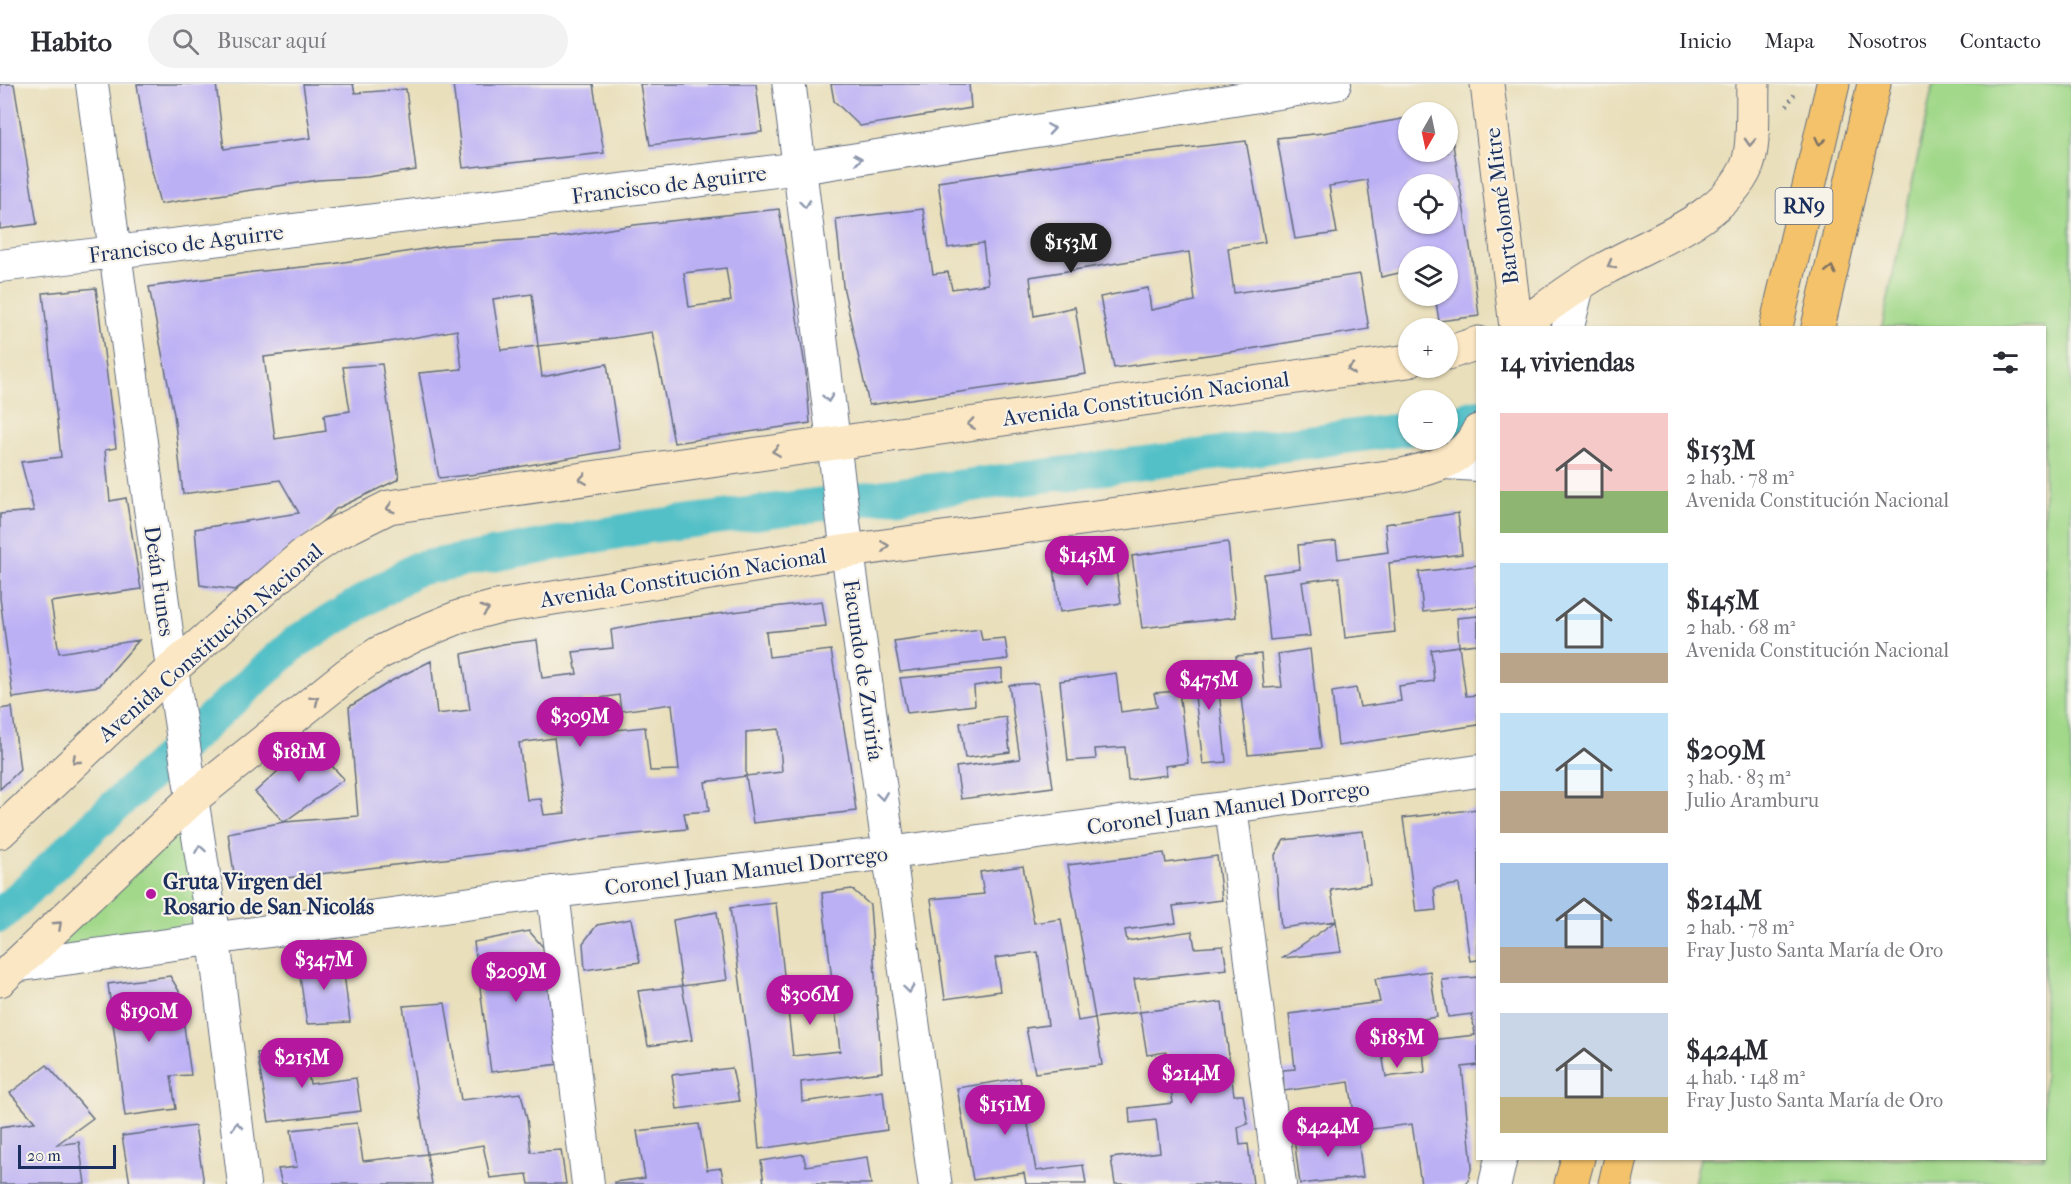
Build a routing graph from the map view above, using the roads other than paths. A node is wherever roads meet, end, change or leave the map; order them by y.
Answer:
1 (92, 84) edge
2 (789, 84) edge
3 (1335, 84) edge
4 (1487, 84) edge
5 (1752, 84) edge
6 (1833, 84) edge
7 (1874, 84) edge
8 (800, 168) junction
9 (115, 252) junction
10 (0, 266) edge
11 (1578, 286) junction
12 (1517, 326) edge
13 (1518, 326) edge
14 (1568, 326) edge
15 (1776, 326) edge
16 (1818, 326) edge
17 (1476, 344) edge
18 (1458, 350) edge
19 (1398, 362) edge
20 (1476, 445) edge
21 (836, 457) junction
22 (846, 538) junction
23 (172, 669) junction
24 (1476, 771) edge
25 (192, 798) junction
26 (1231, 807) junction
27 (0, 832) edge
28 (890, 853) junction
29 (553, 892) junction
30 (214, 939) junction
31 (7, 973) edge
32 (1500, 1160) edge
33 (1577, 1160) edge
34 (1621, 1160) edge
35 (244, 1184) edge
36 (588, 1184) edge
37 (935, 1184) edge
38 (1280, 1184) edge
39 (1495, 1184) edge
40 (1571, 1184) edge
41 (1615, 1184) edge

1 - 9 street, Deán Funes
2 - 8 street, Facundo de Zuviría
8 -> 3 street, Francisco de Aguirre
4 - 12 main road, Bartolomé Mitre
5 -> 11 main road
6 -> 15 main road, RN9
16 -> 7 main road, RN9
8 - 9 street, Francisco de Aguirre
8 -> 21 street, Facundo de Zuviría
9 - 10 street, Francisco de Aguirre
9 - 23 street, Deán Funes
11 - 13 main road
11 - 14 street
17 - 18 main road
19 -> 21 main road, Avenida Constitución Nacional
22 -> 20 main road, Avenida Constitución Nacional
21 - 22 street, Facundo de Zuviría
21 -> 23 main road, Avenida Constitución Nacional
25 -> 22 main road, Avenida Constitución Nacional
22 -> 28 street, Facundo de Zuviría
23 - 25 street, Deán Funes
23 -> 27 main road, Avenida Constitución Nacional
24 - 26 street, Coronel Juan Manuel Dorrego
30 -> 25 street, Deán Funes
31 -> 25 main road, Avenida Constitución Nacional
26 - 28 street, Coronel Juan Manuel Dorrego
26 - 38 street
28 - 29 street, Coronel Juan Manuel Dorrego
28 -> 37 street, Facundo de Zuviría
29 - 30 street, Coronel Juan Manuel Dorrego
29 - 36 street
30 - 31 street, Coronel Juan Manuel Dorrego
35 -> 30 street, Deán Funes
32 - 39 street
33 - 40 main road
34 - 41 main road

